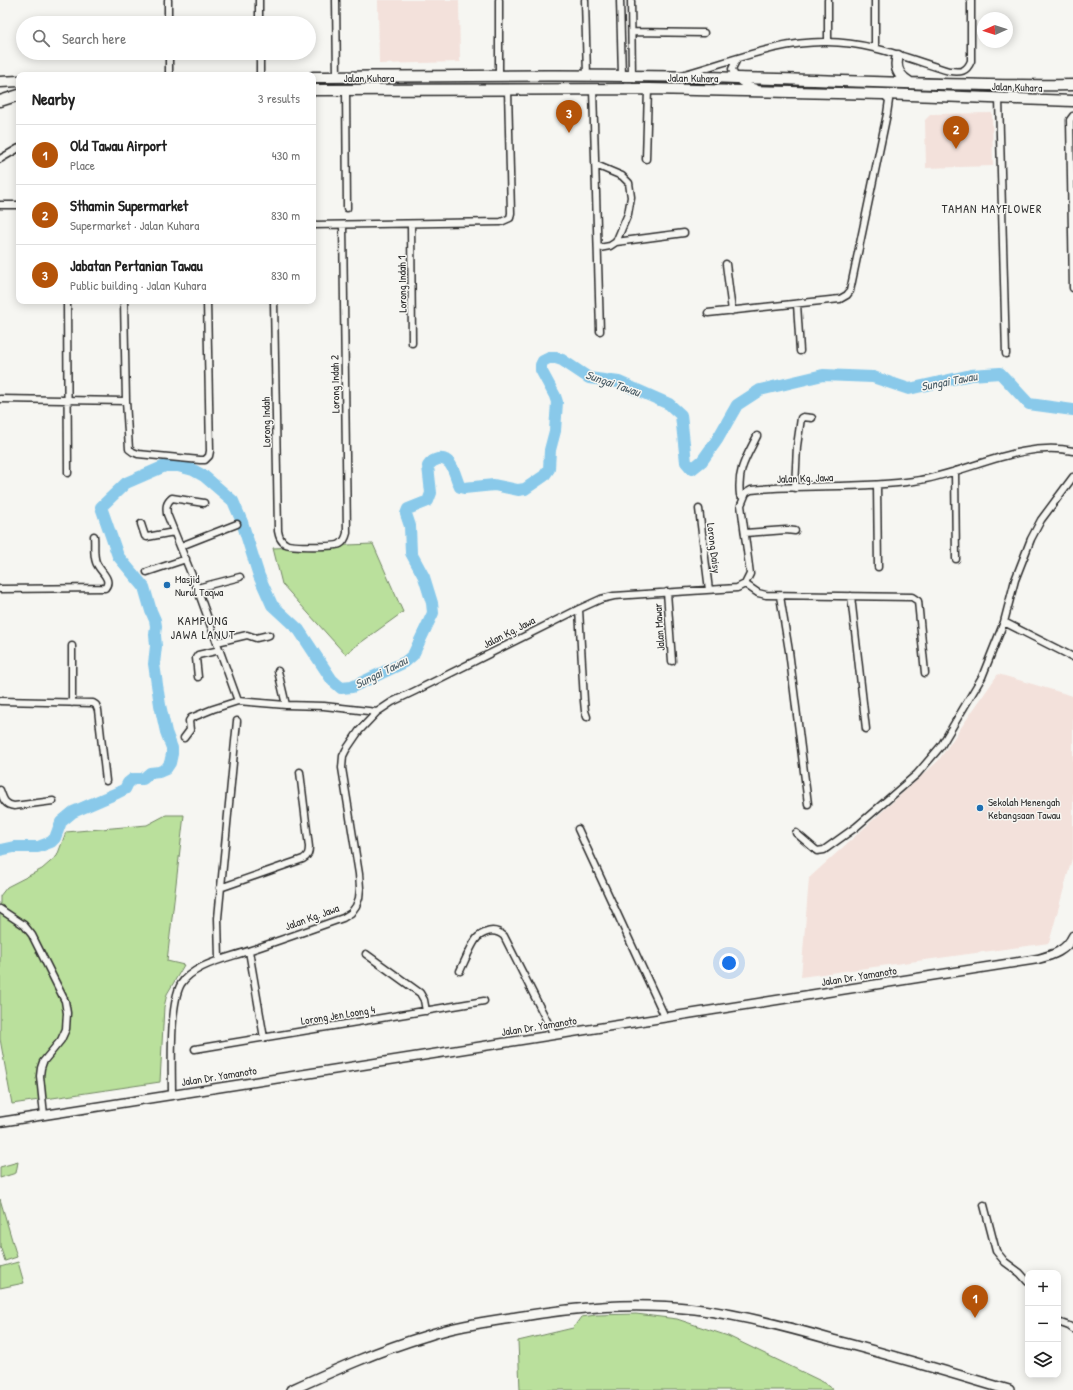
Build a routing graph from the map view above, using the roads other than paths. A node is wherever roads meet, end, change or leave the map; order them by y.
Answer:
1 (168, 0) edge
2 (259, 0) edge
3 (336, 0) edge
4 (499, 0) edge
5 (585, 0) edge
6 (620, 0) edge
7 (631, 0) edge
8 (828, 0) edge
9 (875, 0) edge
10 (971, 0) edge
11 (168, 16) edge
12 (259, 16) edge
13 (632, 32) junction
14 (704, 33) dead end
15 (828, 42) junction
16 (875, 48) junction
17 (898, 56) junction
18 (737, 59) junction
19 (169, 60) edge
20 (260, 60) edge
21 (169, 72) edge
22 (260, 72) edge
23 (587, 76) junction
24 (627, 76) junction
25 (316, 77) edge
26 (337, 77) junction
27 (500, 77) junction
28 (675, 77) junction
29 (736, 78) junction
30 (16, 81) edge
31 (0, 82) edge
32 (909, 82) junction
33 (1073, 85) edge
34 (1049, 86) junction
35 (593, 89) junction
36 (648, 89) junction
37 (316, 90) edge
38 (346, 90) junction
39 (508, 90) junction
40 (770, 91) junction
41 (1073, 91) edge
42 (0, 94) edge
43 (16, 94) edge
44 (883, 94) junction
45 (16, 95) edge
46 (999, 99) junction
47 (1073, 100) edge
48 (0, 101) edge
49 (1073, 116) edge
50 (1072, 135) edge
51 (16, 150) edge
52 (0, 159) edge
53 (646, 159) dead end
54 (596, 165) junction
55 (0, 205) edge
56 (16, 205) edge
57 (347, 208) dead end
58 (411, 224) junction
59 (316, 225) edge
60 (343, 225) junction
61 (684, 233) dead end
62 (616, 242) junction
63 (599, 248) junction
64 (726, 264) dead end
65 (1073, 288) edge
66 (67, 304) edge
67 (124, 304) edge
68 (207, 304) edge
69 (274, 304) edge
70 (797, 304) junction
71 (732, 311) junction
72 (708, 313) dead end
73 (600, 331) dead end
74 (412, 343) dead end
75 (800, 351) dead end
76 (1006, 354) dead end
77 (0, 399) edge
78 (68, 400) junction
79 (126, 401) junction
80 (812, 418) dead end
81 (757, 436) dead end
82 (1073, 451) edge
83 (955, 471) junction
84 (68, 473) dead end
85 (1073, 477) edge
86 (877, 485) junction
87 (795, 488) junction
88 (743, 497) junction
89 (204, 503) dead end
90 (699, 509) dead end
91 (141, 524) dead end
92 (237, 524) dead end
93 (796, 531) dead end
94 (174, 532) junction
95 (745, 533) junction
96 (94, 536) dead end
97 (283, 542) joint
98 (181, 546) junction
99 (186, 559) junction
100 (956, 559) dead end
101 (878, 566) dead end
102 (147, 572) dead end
103 (240, 577) dead end
104 (745, 584) junction
105 (197, 588) junction
106 (0, 589) edge
107 (709, 590) junction
108 (667, 592) junction
109 (780, 596) junction
110 (851, 596) junction
111 (579, 609) junction
112 (1004, 622) junction
113 (269, 635) dead end
114 (217, 642) junction
115 (72, 646) dead end
116 (220, 650) junction
117 (1073, 657) edge
118 (672, 661) dead end
119 (278, 671) dead end
120 (925, 673) dead end
121 (198, 677) dead end
122 (0, 701) edge
123 (238, 701) junction
124 (72, 702) junction
125 (286, 705) junction
126 (377, 712) junction
127 (587, 716) dead end
128 (237, 721) dead end
129 (866, 730) dead end
130 (184, 738) dead end
131 (300, 772) dead end
132 (106, 781) dead end
133 (0, 790) edge
134 (53, 801) dead end
135 (808, 804) dead end
136 (578, 829) dead end
137 (796, 834) dead end
138 (220, 888) junction
139 (0, 909) edge
140 (1073, 936) edge
141 (249, 951) junction
142 (366, 954) dead end
143 (219, 959) junction
144 (460, 971) dead end
145 (484, 1001) dead end
146 (426, 1011) junction
147 (665, 1017) junction
148 (554, 1035) junction
149 (264, 1038) junction
150 (195, 1049) dead end
151 (172, 1095) junction
152 (44, 1115) junction
153 (0, 1122) edge
154 (984, 1205) dead end
155 (1025, 1279) edge
156 (1061, 1323) edge
157 (1073, 1329) edge
158 (291, 1390) edge
159 (1009, 1390) edge

1 - 11 street
2 - 12 street
3 - 26 street
4 - 27 street
5 - 23 street
6 - 24 street
7 - 13 street
8 - 15 street
9 - 16 street
10 - 17 street
13 - 14 street
13 - 24 street
15 - 16 street
15 - 18 street
16 - 17 street
17 - 32 main road
18 - 28 street
18 - 29 street
19 - 21 street
20 - 22 street
23 - 24 main road, Jalan Kuhara
23 - 27 main road, Jalan Kuhara
24 - 28 main road, Jalan Kuhara
25 - 26 main road, Jalan Kuhara
26 - 27 main road, Jalan Kuhara
28 - 29 main road, Jalan Kuhara
29 - 32 main road, Jalan Kuhara
29 - 40 street
30 - 31 main road
32 - 34 main road, Jalan Kuhara
33 - 34 main road, Jalan Kuhara
34 - 41 main road
35 - 36 main road, Jalan Kuhara
35 - 39 main road, Jalan Kuhara
35 - 54 street
36 - 40 main road, Jalan Kuhara
36 - 53 street
37 - 38 main road, Jalan Kuhara
38 - 39 main road, Jalan Kuhara
38 - 57 street
39 - 58 street
40 - 44 main road, Jalan Kuhara
42 - 43 main road
44 - 46 main road, Jalan Kuhara
44 - 70 street
45 - 48 main road
46 - 47 main road, Jalan Kuhara
46 - 76 street
49 - 50 street
50 - 65 street
51 - 52 street
54 - 62 street
54 - 63 street
55 - 56 street
58 - 60 street
58 - 74 street, Lorong Indah 1
59 - 60 street
60 - 97 street, Lorong Indah 2
61 - 62 street
62 - 63 street
63 - 73 street
64 - 71 street
66 - 78 street
67 - 79 street
68 - 79 street
69 - 97 street, Lorong Indah
70 - 71 street
70 - 75 street
71 - 72 street
77 - 78 street
78 - 79 street
78 - 84 street
80 - 87 street
81 - 88 street
82 - 83 street, Jalan Kg. Jawa
83 - 86 street, Jalan Kg. Jawa
83 - 100 street
85 - 112 street
86 - 87 street, Jalan Kg. Jawa
86 - 101 street
87 - 88 street, Jalan Kg. Jawa
88 - 95 street
89 - 94 street
90 - 107 street, Lorong Daisy
91 - 94 street
92 - 98 street
93 - 95 street
94 - 98 street
95 - 104 street
96 - 106 street
98 - 99 street
99 - 102 street
99 - 105 street
103 - 105 street
104 - 107 street, Jalan Kg. Jawa
104 - 109 street
105 - 114 street
107 - 108 street, Jalan Kg. Jawa
108 - 111 street, Jalan Kg. Jawa
108 - 118 street, Jalan Mawar
109 - 110 street
109 - 135 street
110 - 120 street
110 - 129 street
111 - 126 street, Jalan Kg. Jawa
111 - 127 street
112 - 117 street
112 - 137 street
113 - 114 street
114 - 116 street
115 - 124 street
116 - 121 street
116 - 123 street
119 - 125 street
122 - 124 street
123 - 125 street
123 - 130 street
124 - 132 street
125 - 126 street
126 - 141 street, Jalan Kg. Jawa
128 - 138 street
131 - 138 street
133 - 134 street
136 - 147 street
138 - 143 street
139 - 152 street
140 - 147 street, Jalan Dr. Yamanoto
141 - 143 street, Jalan Kg. Jawa
141 - 149 street
142 - 146 street
143 - 151 street, Jalan Kg. Jawa
144 - 148 street
145 - 146 street, Lorong Jen Loong 4
146 - 149 street, Lorong Jen Loong 4
147 - 148 street, Jalan Dr. Yamanoto
148 - 151 street, Jalan Dr. Yamanoto
149 - 150 street, Lorong Jen Loong 4
151 - 152 street, Jalan Dr. Yamanoto
152 - 153 street, Jalan Dr. Yamanoto
154 - 155 street
156 - 157 street
158 - 159 main road

